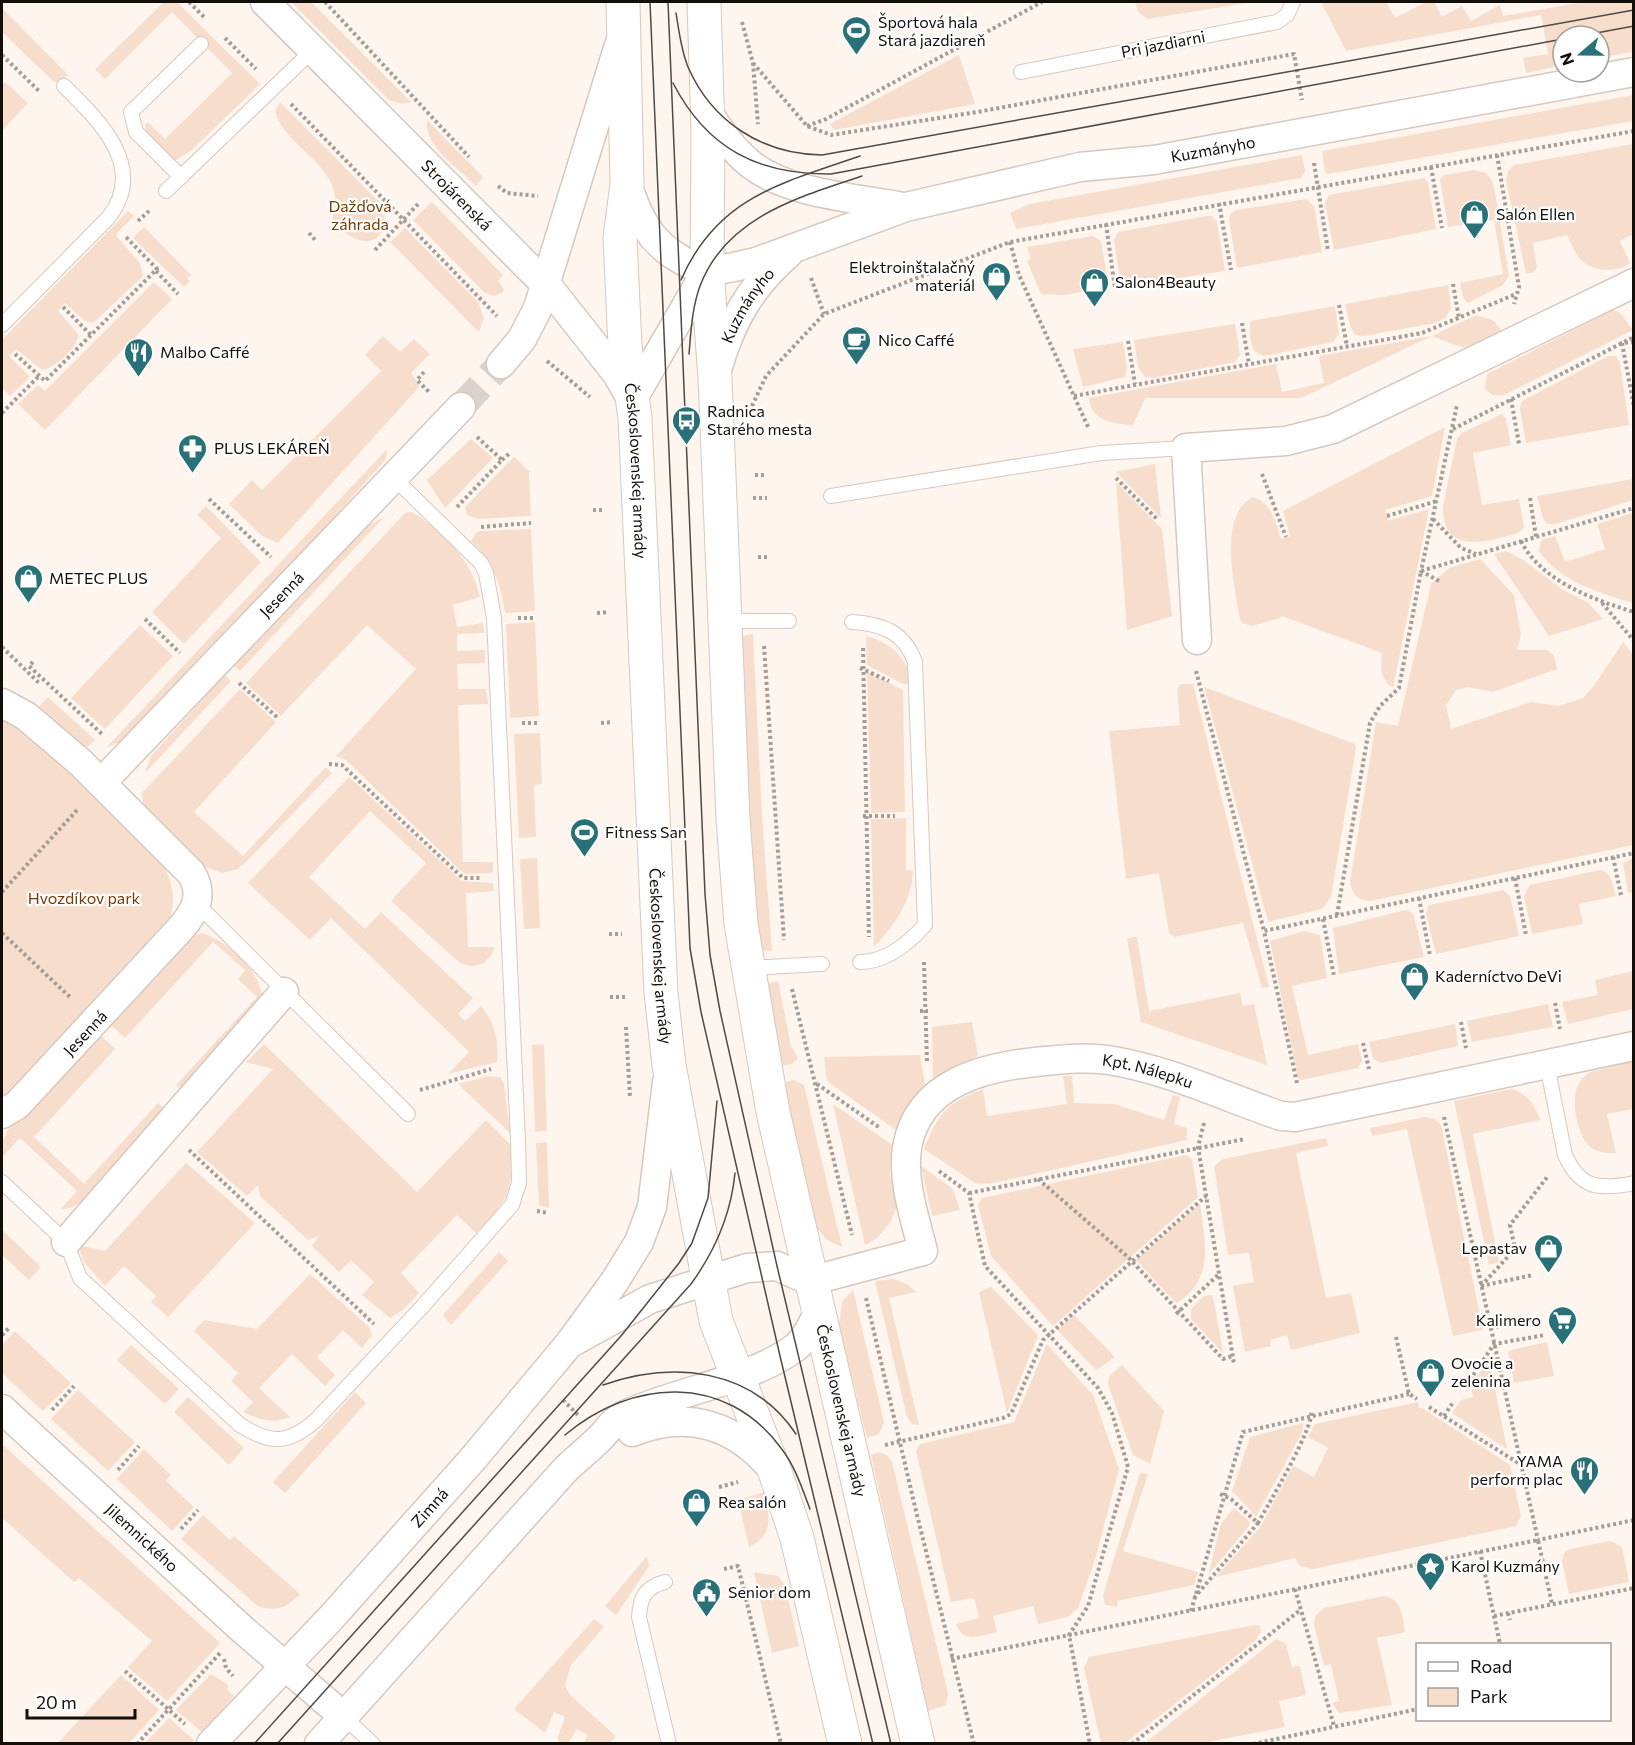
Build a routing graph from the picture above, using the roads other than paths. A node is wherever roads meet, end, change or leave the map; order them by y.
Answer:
1 (265, 2) edge
2 (704, 2) edge
3 (1293, 2) edge
4 (624, 15) edge
5 (201, 44) dead end
6 (313, 50) junction
7 (1021, 72) dead end
8 (1634, 72) edge
9 (64, 86) dead end
10 (707, 111) junction
11 (181, 177) junction
12 (627, 184) junction
13 (166, 191) dead end
14 (906, 207) junction
15 (798, 245) junction
16 (707, 270) junction
17 (1634, 283) edge
18 (545, 284) junction
19 (2, 325) edge
20 (501, 364) tunnel mouth
21 (715, 378) junction
22 (632, 400) junction
23 (457, 411) tunnel mouth
24 (1186, 448) junction
25 (394, 478) junction
26 (831, 496) dead end
27 (726, 621) junction
28 (789, 621) dead end
29 (857, 623) road end
30 (1197, 640) dead end
31 (2, 703) edge
32 (101, 783) junction
33 (197, 904) junction
34 (865, 962) road end
35 (822, 964) dead end
36 (746, 968) junction
37 (284, 992) junction
38 (1634, 1046) edge
39 (669, 1065) junction
40 (1546, 1065) junction
41 (2, 1114) edge
42 (408, 1114) dead end
43 (2, 1182) edge
44 (1634, 1183) edge
45 (66, 1242) junction
46 (707, 1279) junction
47 (810, 1281) junction
48 (818, 1313) junction
49 (569, 1344) junction
50 (736, 1376) junction
51 (2, 1409) edge
52 (600, 1438) junction
53 (775, 1472) junction
54 (665, 1582) dead end
55 (285, 1664) junction
56 (344, 1716) junction
57 (211, 1743) edge
58 (318, 1743) edge
59 (373, 1743) edge
60 (669, 1743) edge
61 (845, 1743) edge
62 (918, 1743) edge

1 - 6 street, Strojárenská
2 - 10 street, Československej armády
3 - 7 lane, Pri jazdiarni
4 - 12 street, Československej armády
4 - 18 street
5 - 11 lane
6 - 11 lane
6 - 18 street, Strojárenská
8 - 14 street, Kuzmányho
9 - 19 lane
10 - 14 street
10 - 16 street, Československej armády
11 - 13 lane
12 - 16 street
12 - 22 street, Československej armády
14 - 15 street, Kuzmányho
15 - 16 street, Kuzmányho
15 - 21 street, Kuzmányho
16 - 21 street, Československej armády
16 - 22 street
17 - 24 street
18 - 20 street
18 - 22 street, Strojárenská
21 - 27 street, Československej armády
22 - 39 street, Československej armády
23 - 25 street, Jesenná
24 - 26 lane
24 - 30 street
25 - 32 street, Jesenná
25 - 45 lane
27 - 28 lane
27 - 36 street, Československej armády
29 - 34 lane
31 - 32 street
32 - 33 street
33 - 37 lane
33 - 41 street, Jesenná
35 - 36 lane
36 - 47 street, Československej armády
37 - 42 lane
37 - 45 street
38 - 40 street, Kpt. Nálepku
39 - 46 street, Československej armády
39 - 49 street, Zimná
40 - 44 lane
40 - 47 street, Kpt. Nálepku
43 - 45 lane
46 - 47 street, Zimná
46 - 49 street, Zimná
46 - 50 street, Československej armády
47 - 48 street, Československej armády
48 - 50 street
48 - 62 street, Československej armády
49 - 55 street, Zimná
50 - 52 street
50 - 53 street, Československej armády
51 - 55 street, Jilemnického
52 - 53 street
52 - 56 street
53 - 61 street, Československej armády
54 - 60 lane
55 - 56 street
55 - 57 street, Zimná
56 - 58 street
56 - 59 lane

